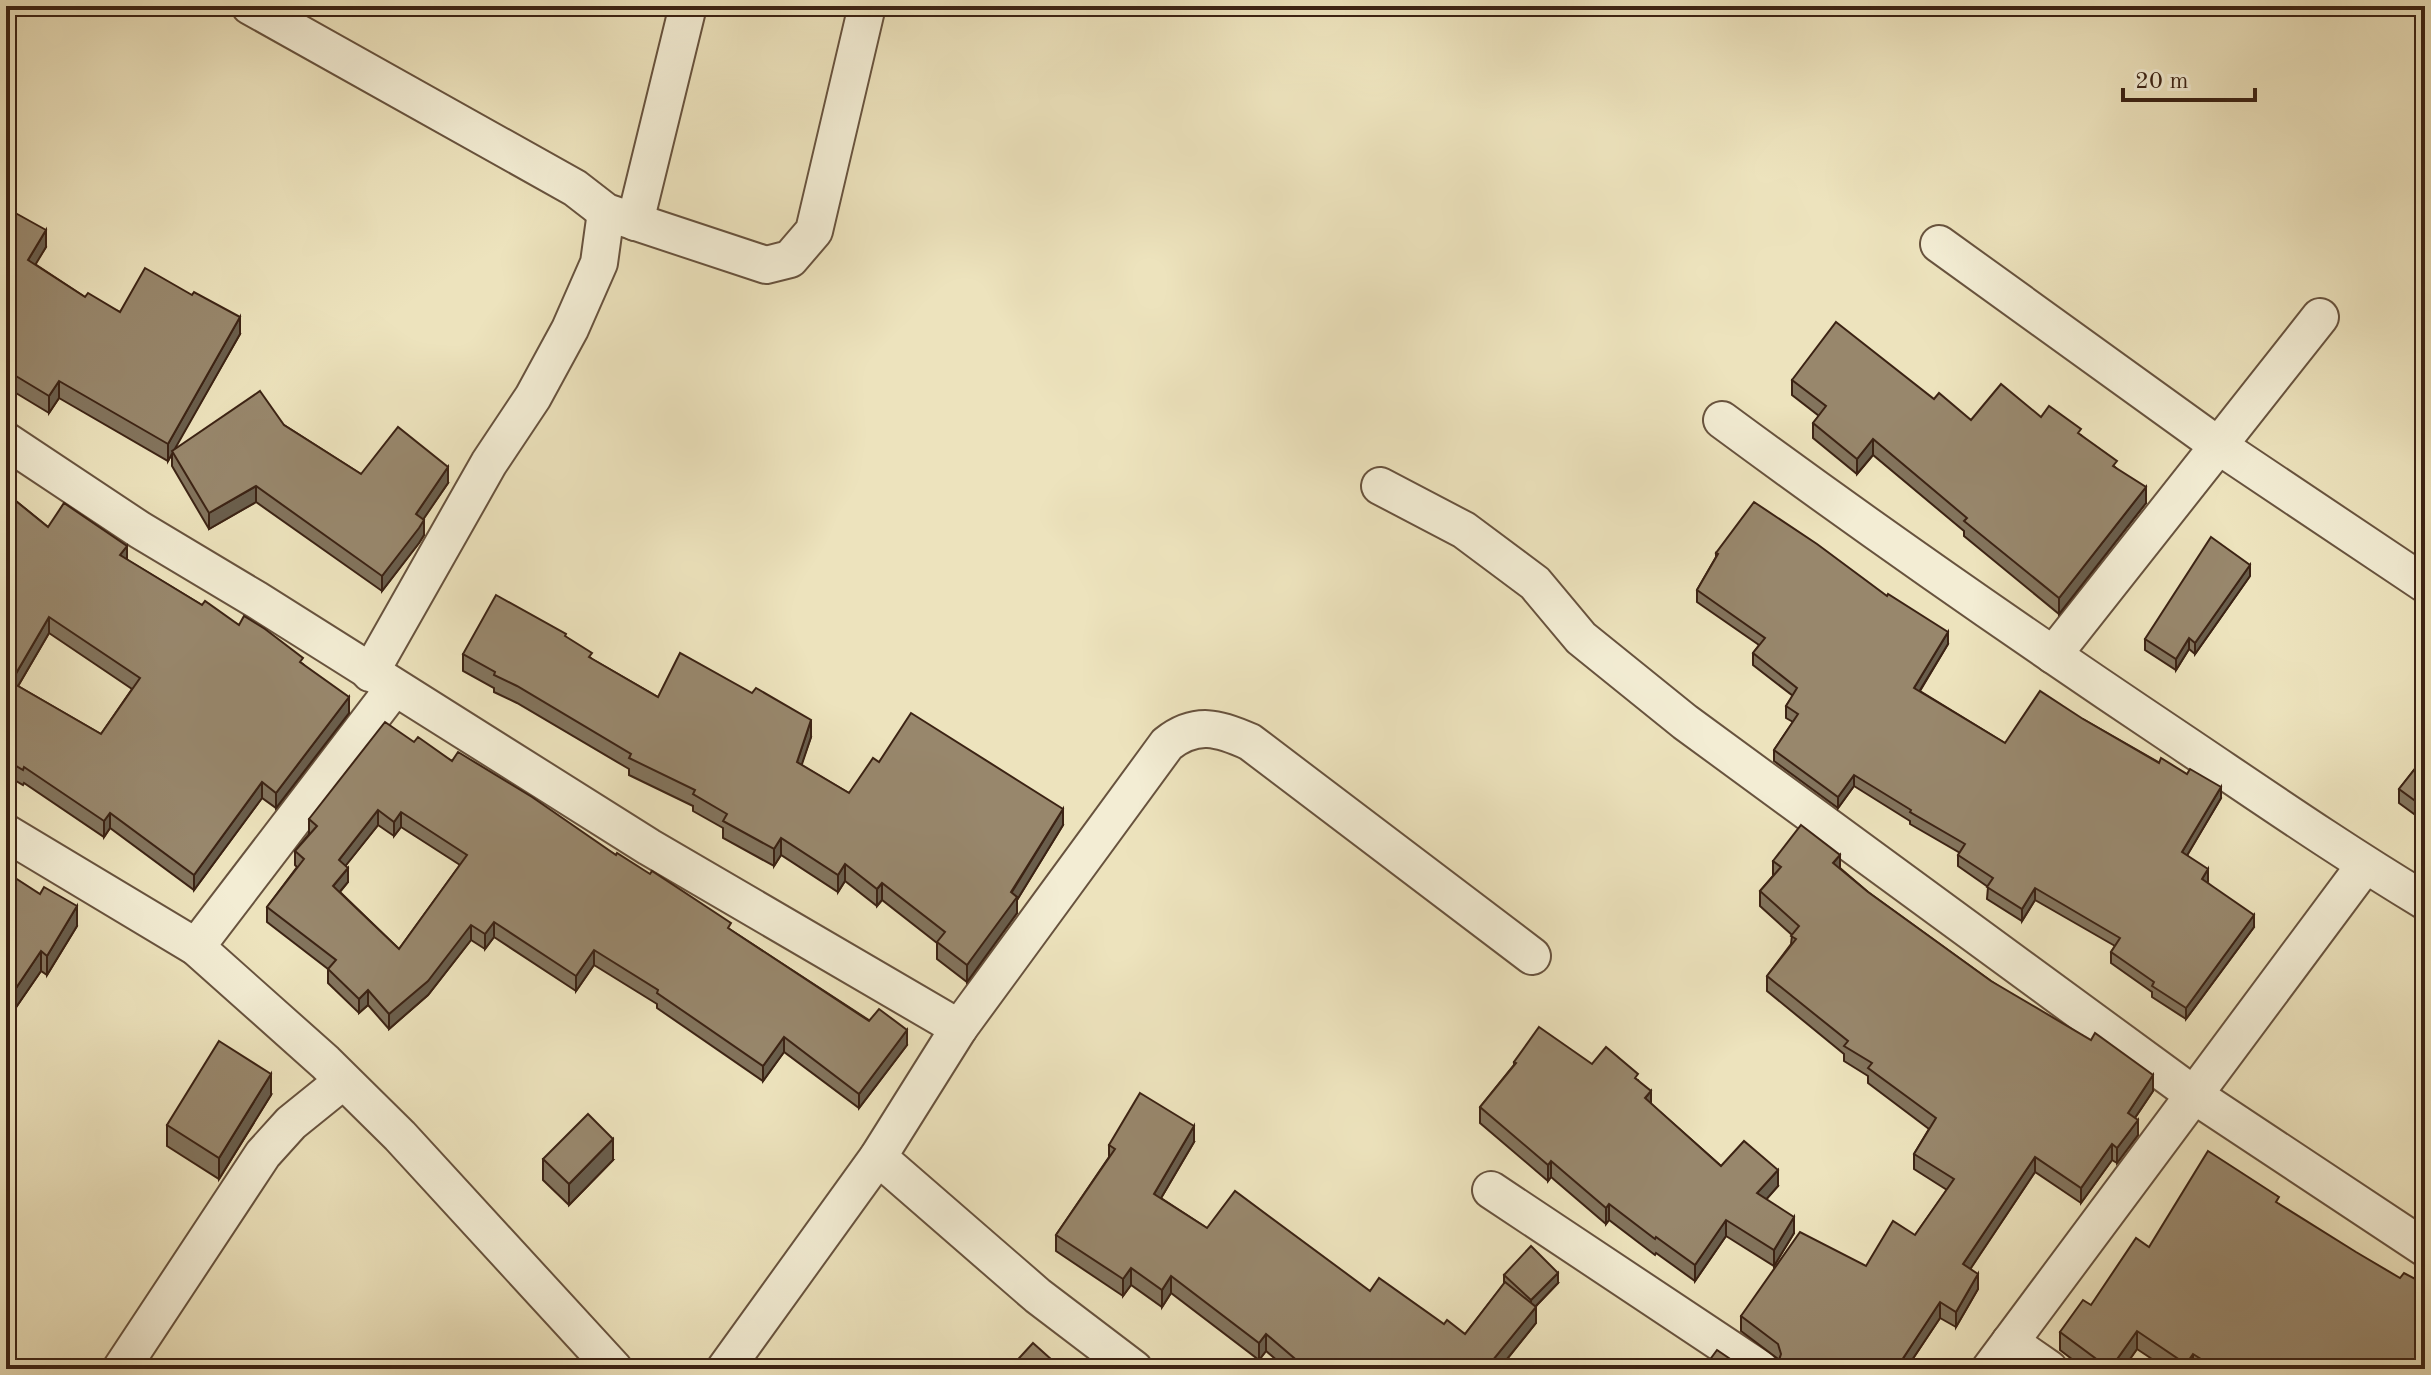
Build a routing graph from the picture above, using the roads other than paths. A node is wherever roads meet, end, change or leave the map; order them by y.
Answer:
1 (250, 6) edge
2 (688, 6) edge
3 (867, 6) edge
4 (621, 217) junction
5 (1939, 244) dead end
6 (2320, 317) dead end
7 (1722, 420) dead end
8 (6, 441) edge
9 (2219, 446) junction
10 (1380, 486) dead end
11 (2425, 584) edge
12 (2053, 655) junction
13 (382, 680) junction
14 (6, 833) edge
15 (2365, 865) junction
16 (2425, 901) edge
17 (196, 947) junction
18 (1532, 956) dead end
19 (959, 1028) junction
20 (343, 1081) junction
21 (2194, 1095) junction
22 (878, 1157) junction
23 (1491, 1190) dead end
24 (2425, 1248) edge
25 (2000, 1355) edge
26 (121, 1369) edge
27 (614, 1369) edge
28 (725, 1369) edge
29 (1134, 1369) edge
30 (1760, 1369) edge
31 (2049, 1369) edge

1 - 4 street
2 - 4 street
3 - 4 street
4 - 13 street
5 - 9 street
6 - 9 street
7 - 12 street
8 - 13 street
9 - 11 street
9 - 12 street
10 - 21 street
12 - 15 street
13 - 17 street
13 - 19 street
14 - 17 street
15 - 16 street
15 - 21 street
17 - 20 street
18 - 19 street
19 - 22 street
20 - 26 street
20 - 27 street
21 - 24 street
21 - 25 street
22 - 28 street
22 - 29 street
23 - 30 street
25 - 31 street

